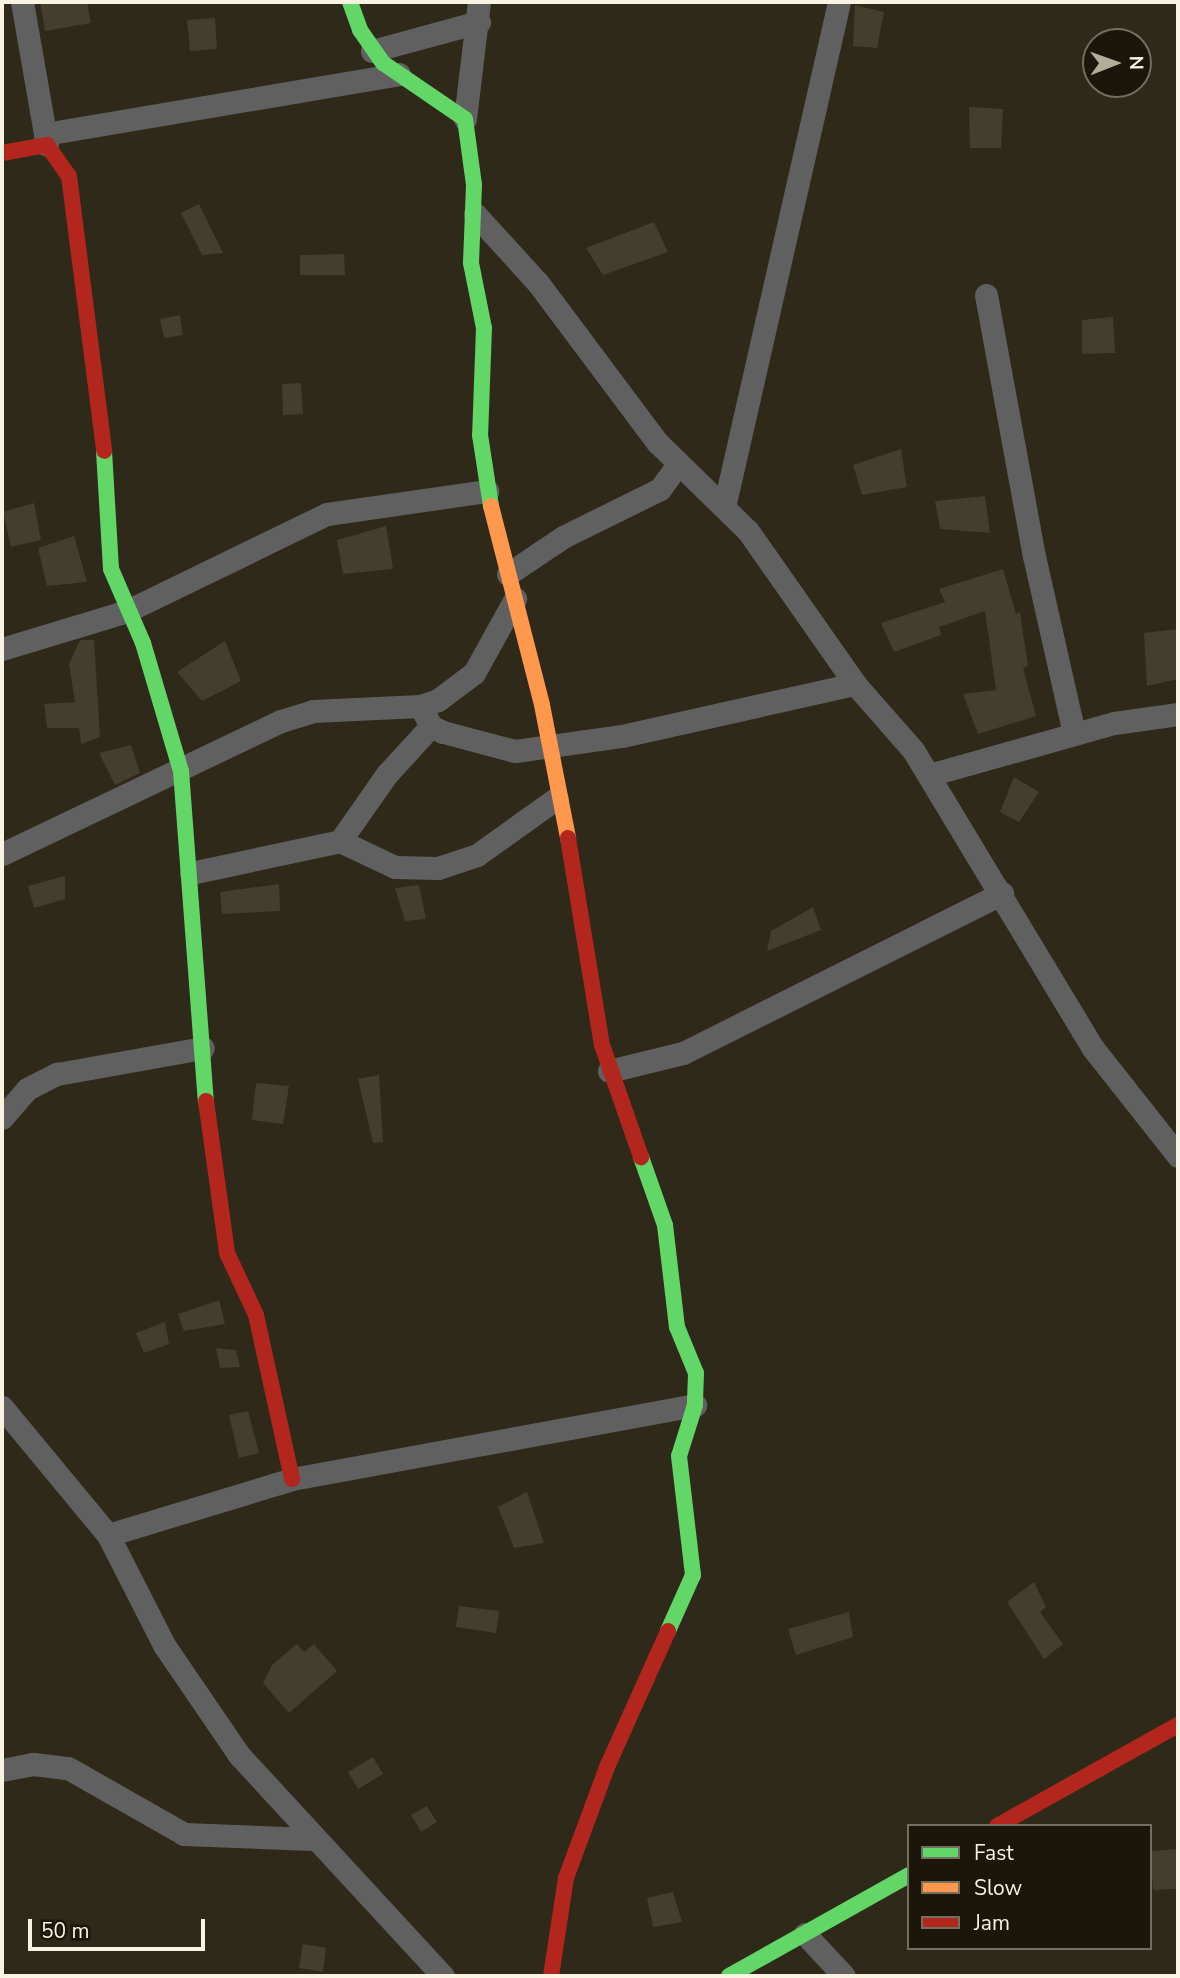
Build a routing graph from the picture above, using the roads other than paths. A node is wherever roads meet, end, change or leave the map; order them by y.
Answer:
1 (22, 2) edge
2 (350, 2) edge
3 (839, 2) edge
4 (479, 12) edge
5 (372, 51) junction
6 (399, 74) junction
7 (465, 119) junction
8 (46, 140) junction
9 (2, 153) edge
10 (475, 214) junction
11 (986, 295) dead end
12 (678, 464) junction
13 (487, 491) junction
14 (725, 503) junction
15 (508, 574) junction
16 (515, 599) junction
17 (127, 611) junction
18 (2, 649) edge
19 (855, 684) junction
20 (1178, 714) edge
21 (425, 716) junction
22 (1074, 734) junction
23 (548, 747) junction
24 (181, 771) junction
25 (929, 775) junction
26 (557, 798) junction
27 (340, 841) junction
28 (2, 854) edge
29 (191, 873) junction
30 (1002, 893) junction
31 (203, 1048) junction
32 (609, 1071) junction
33 (2, 1118) edge
34 (1178, 1156) edge
35 (695, 1405) junction
36 (2, 1408) edge
37 (292, 1479) junction
38 (108, 1535) junction
39 (1178, 1725) edge
40 (2, 1770) edge
41 (1001, 1824) edge
42 (312, 1839) junction
43 (907, 1876) edge
44 (806, 1934) junction
45 (443, 1976) edge
46 (551, 1976) edge
47 (729, 1976) edge
48 (844, 1976) edge

1 - 8 street
2 - 5 street
3 - 14 street
4 - 5 street
4 - 7 street
5 - 6 street
6 - 7 street
6 - 8 street
7 - 10 street
8 - 9 street
8 - 17 street
10 - 12 street
10 - 13 street
11 - 22 street
12 - 14 street
12 - 15 street
13 - 15 street
13 - 17 street
14 - 19 street
15 - 16 street
16 - 21 street
16 - 23 street
17 - 18 street
17 - 24 street
19 - 23 street
19 - 25 street
20 - 22 street
21 - 23 street
21 - 24 street
21 - 27 street
22 - 25 street
23 - 26 street
24 - 28 street
24 - 29 street
25 - 30 street
26 - 27 street
26 - 32 street
27 - 29 street
29 - 31 street
30 - 32 street
30 - 34 street
31 - 33 street
31 - 37 street
32 - 35 street
35 - 37 street
35 - 46 street
36 - 38 street
37 - 38 street
38 - 42 street
39 - 41 street
40 - 42 street
42 - 45 street
43 - 44 street
44 - 47 street
44 - 48 street

